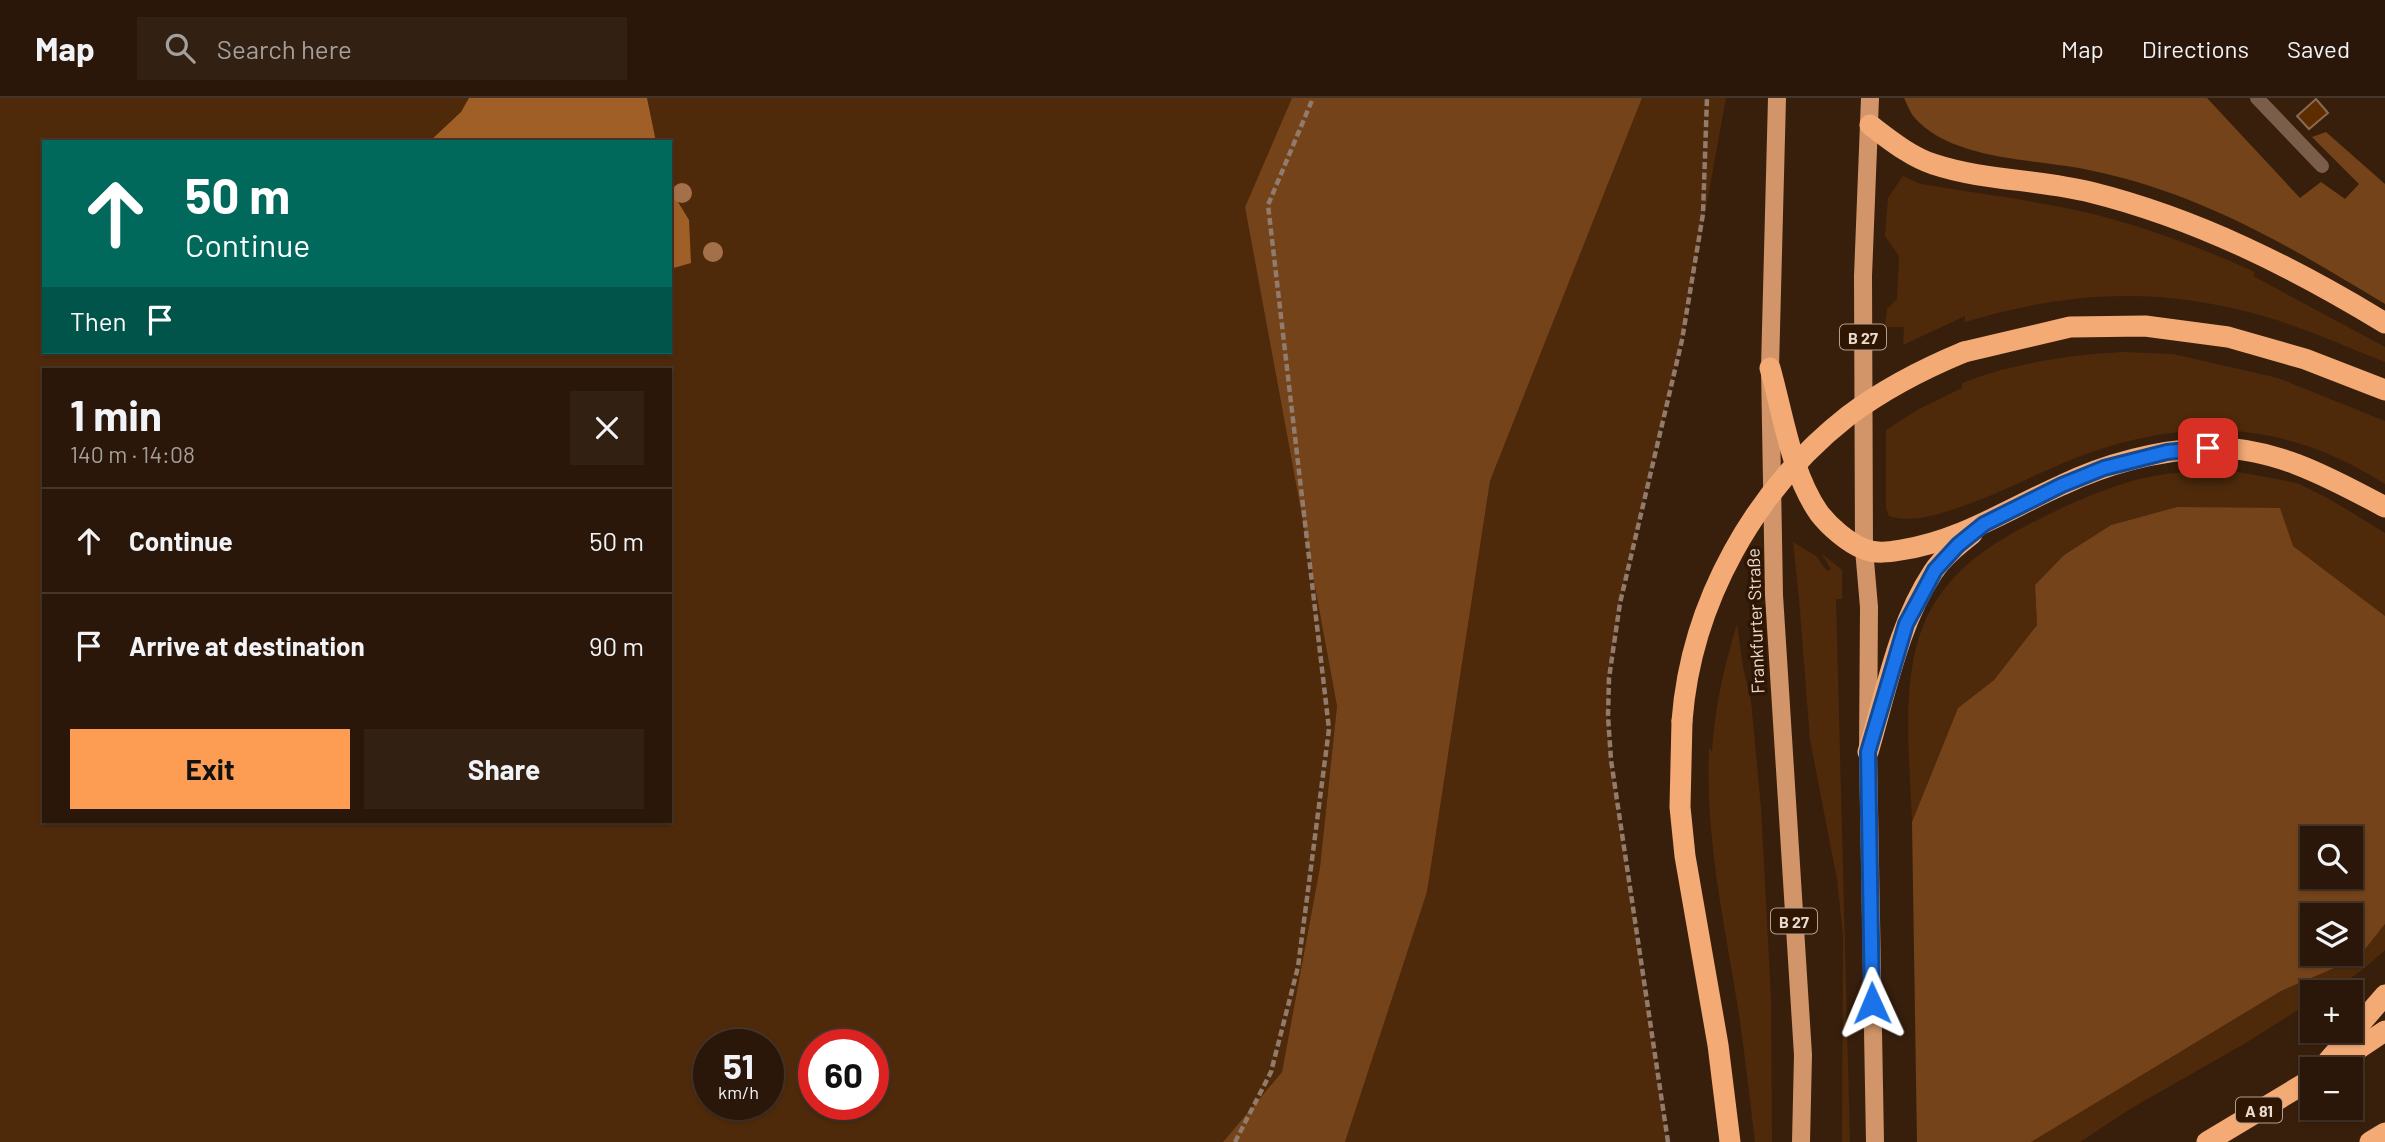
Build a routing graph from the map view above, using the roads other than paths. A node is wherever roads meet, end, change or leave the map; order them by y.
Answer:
1 (1777, 98) edge
2 (1870, 98) edge
3 (2257, 98) edge
4 (1870, 125) junction
5 (2322, 166) dead end
6 (2385, 323) edge
7 (1770, 368) junction
8 (2385, 390) edge
9 (2385, 507) edge
10 (1984, 524) junction
11 (1864, 550) junction
12 (1868, 752) junction
13 (2385, 995) edge
14 (2385, 1031) edge
15 (2331, 1057) edge
16 (2345, 1057) edge
17 (2300, 1086) edge
18 (2385, 1133) edge
19 (1730, 1142) edge
20 (1801, 1142) edge
21 (1875, 1142) edge
22 (2207, 1142) edge
23 (2370, 1142) edge

1 - 7 main road, Frankfurter Straße / B 27
2 - 4 main road, B 27
3 - 5 lane
4 - 6 highway
4 - 11 main road, B 27
7 - 11 highway, B 27
7 - 20 main road, Frankfurter Straße / B 27
8 - 19 highway, bridge
9 - 10 highway
10 - 11 highway
10 - 12 highway
11 - 12 main road, B 27
12 - 21 main road, B 27
13 - 15 highway
14 - 16 highway
17 - 22 highway, A 81
18 - 23 highway

